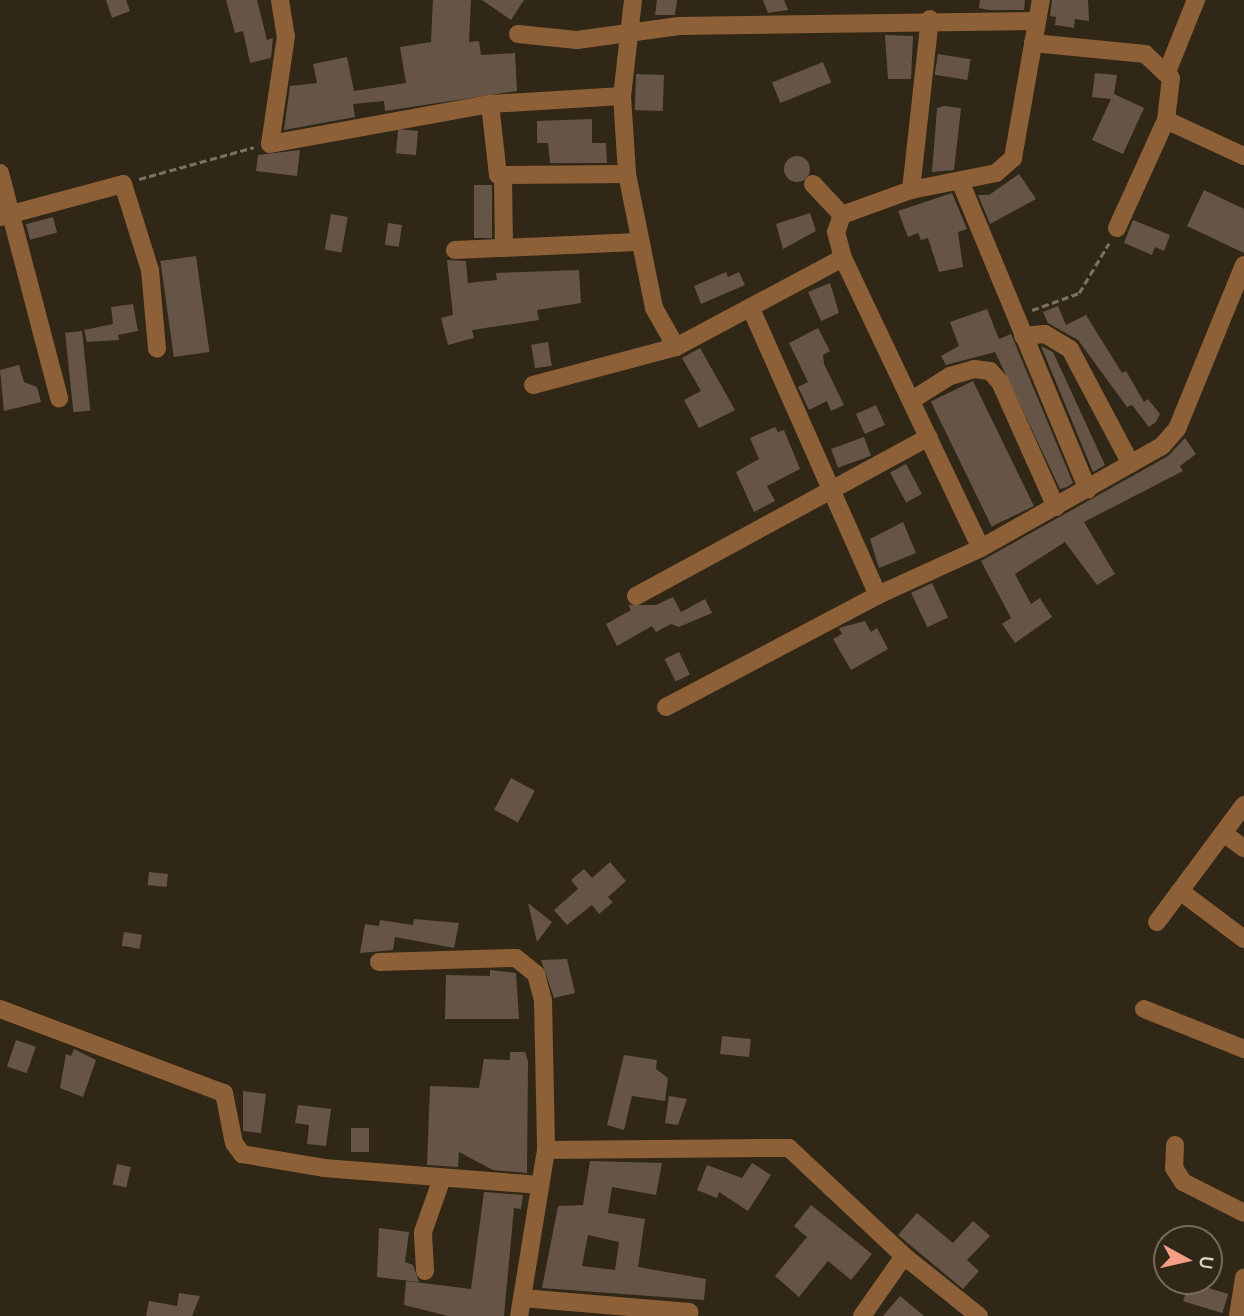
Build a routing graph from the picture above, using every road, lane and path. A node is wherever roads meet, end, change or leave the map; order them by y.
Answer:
1 (633, 0) edge
2 (1041, 0) edge
3 (1196, 0) edge
4 (283, 1) edge
5 (930, 19) junction
6 (1037, 21) junction
7 (518, 34) dead end
8 (625, 37) junction
9 (1033, 43) junction
10 (1167, 72) junction
11 (621, 96) junction
12 (490, 104) junction
13 (1166, 120) junction
14 (270, 144) junction
15 (1244, 156) edge
16 (0, 173) edge
17 (627, 174) junction
18 (503, 177) junction
19 (960, 181) junction
20 (122, 184) junction
21 (813, 184) dead end
22 (911, 190) junction
23 (842, 215) junction
24 (6, 216) edge
25 (1117, 228) joint
26 (637, 242) junction
27 (504, 248) junction
28 (454, 250) dead end
29 (843, 258) junction
30 (1244, 265) edge
31 (752, 311) junction
32 (1014, 314) junction
33 (1023, 336) junction
34 (677, 347) junction
35 (157, 349) dead end
36 (533, 386) dead end
37 (59, 398) dead end
38 (912, 400) junction
39 (929, 437) junction
40 (1131, 464) junction
41 (831, 487) junction
42 (1087, 490) junction
43 (1056, 507) junction
44 (981, 548) junction
45 (878, 595) junction
46 (636, 596) dead end
47 (666, 707) dead end
48 (1244, 805) edge
49 (1223, 833) junction
50 (1244, 848) edge
51 (1180, 891) junction
52 (1157, 922) dead end
53 (1244, 939) edge
54 (379, 962) dead end
55 (0, 1009) edge
56 (1144, 1009) dead end
57 (1244, 1049) edge
58 (1175, 1145) dead end
59 (546, 1150) junction
60 (442, 1178) junction
61 (540, 1185) junction
62 (1244, 1213) edge
63 (904, 1256) junction
64 (425, 1271) dead end
65 (1244, 1277) edge
66 (522, 1298) junction
67 (689, 1312) dead end
68 (519, 1316) edge
69 (862, 1316) edge
70 (979, 1316) edge
71 (1238, 1316) edge

1 - 8 street
2 - 6 street
3 - 10 street
4 - 14 street
5 - 6 street
5 - 8 street
5 - 22 street
6 - 9 street
7 - 8 street
8 - 11 street
9 - 10 street
9 - 19 street
10 - 13 street
11 - 12 street
11 - 17 street
12 - 14 street
12 - 18 street
13 - 15 street
13 - 25 street
14 - 20 path
16 - 24 street
17 - 18 street
17 - 26 street
18 - 27 street
19 - 22 street
19 - 32 street
20 - 24 street
20 - 35 street
21 - 23 street
22 - 23 street
23 - 29 street
24 - 37 street
25 - 32 path
26 - 27 street
26 - 34 street
27 - 28 street
29 - 31 street
29 - 38 street
30 - 40 street
31 - 34 street
31 - 41 street
32 - 33 street
33 - 40 street
33 - 42 street
34 - 36 street
38 - 39 street
38 - 43 street
39 - 41 street
39 - 44 street
40 - 42 street
41 - 45 street
41 - 46 street
42 - 43 street
43 - 44 street
44 - 45 street
45 - 47 street
48 - 49 street
49 - 50 street
49 - 51 street
51 - 52 street
51 - 53 street
54 - 59 street
55 - 60 street
56 - 57 street
58 - 62 street
59 - 61 street
59 - 63 street
60 - 61 street
60 - 64 street
61 - 66 street
63 - 69 street
63 - 70 street
65 - 71 street
66 - 67 street
66 - 68 street

